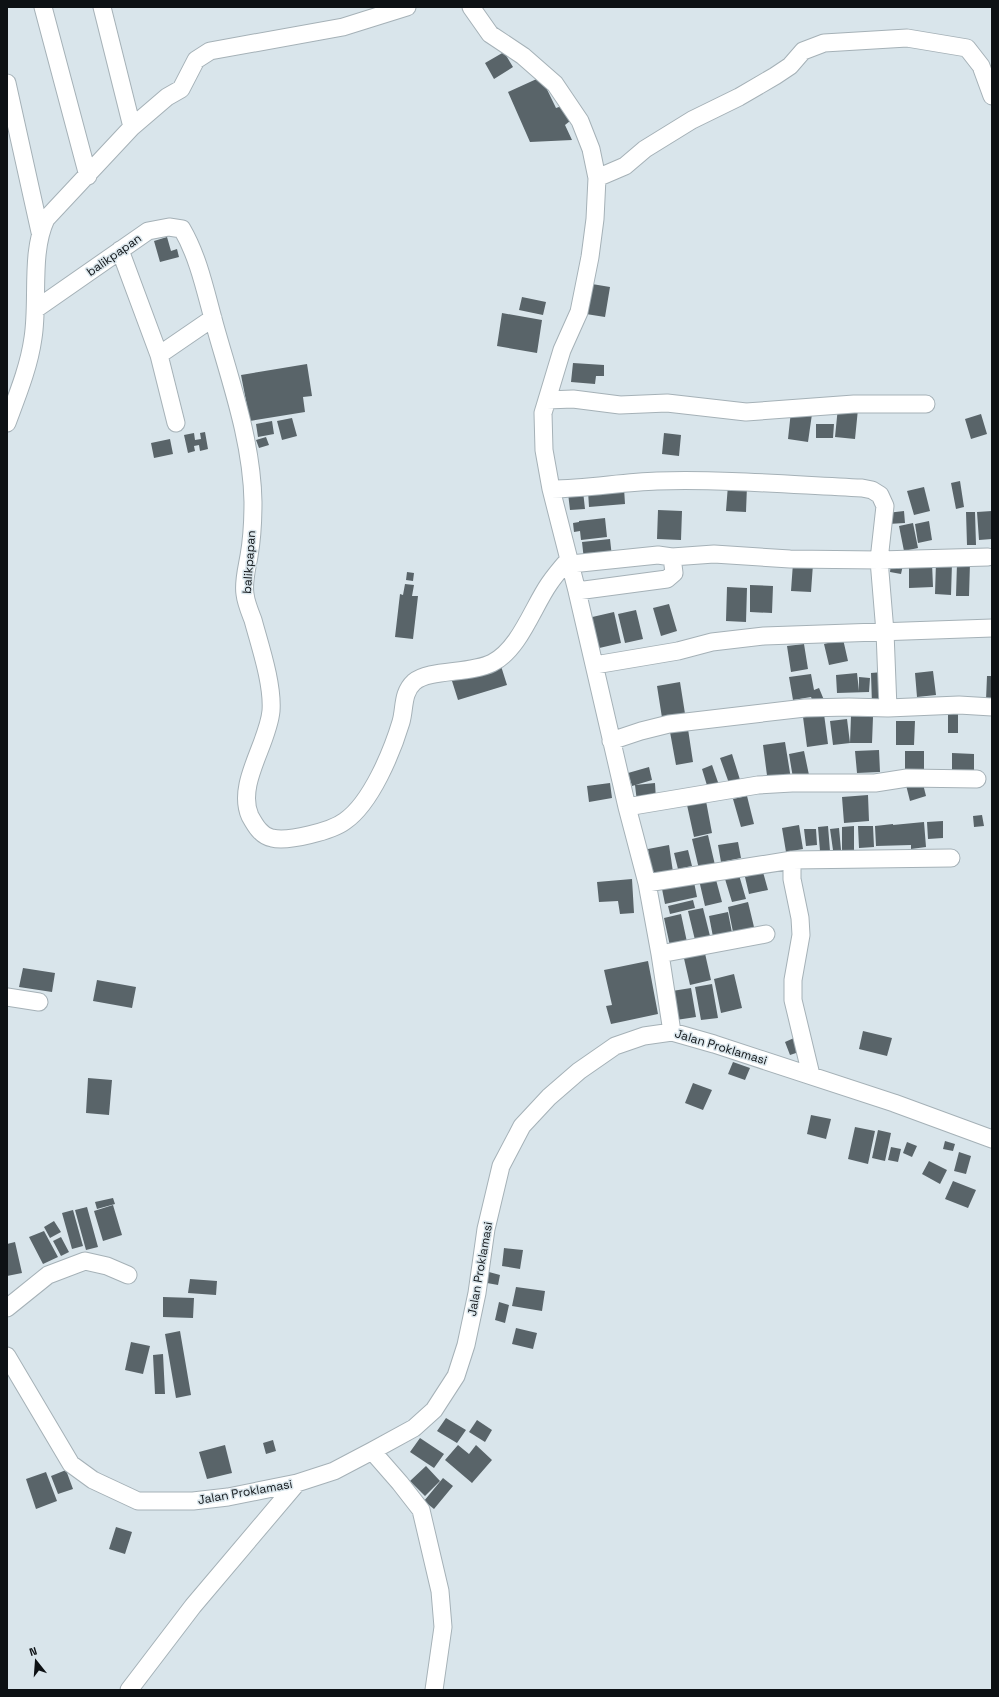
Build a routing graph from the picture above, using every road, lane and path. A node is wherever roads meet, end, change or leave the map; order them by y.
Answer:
1 (43, 7) edge
2 (102, 7) edge
3 (407, 7) edge
4 (472, 7) edge
5 (7, 83) edge
6 (992, 96) edge
7 (132, 127) junction
8 (88, 176) junction
9 (597, 178) junction
10 (40, 232) junction
11 (120, 250) junction
12 (36, 309) junction
13 (213, 318) junction
14 (159, 355) junction
15 (547, 400) junction
16 (926, 404) dead end
17 (7, 423) edge
18 (176, 423) dead end
19 (551, 489) junction
20 (988, 557) dead end
21 (672, 558) junction
22 (879, 560) junction
23 (570, 561) junction
24 (577, 591) junction
25 (992, 628) edge
26 (885, 632) junction
27 (595, 665) junction
28 (992, 707) edge
29 (888, 708) junction
30 (611, 741) junction
31 (977, 779) dead end
32 (627, 807) junction
33 (951, 858) dead end
34 (792, 860) junction
35 (647, 883) junction
36 (766, 934) dead end
37 (660, 954) junction
38 (7, 997) edge
39 (39, 1002) dead end
40 (672, 1032) junction
41 (811, 1075) junction
42 (992, 1139) edge
43 (128, 1275) dead end
44 (7, 1308) edge
45 (7, 1356) edge
46 (372, 1451) junction
47 (297, 1482) junction
48 (129, 1690) edge
49 (434, 1690) edge

1 - 8 street
2 - 7 street
3 - 7 street
4 - 9 street
5 - 10 street
6 - 9 street
7 - 8 street
8 - 10 street
9 - 15 street
10 - 12 street
11 - 12 street, balikpapan
11 - 13 street, balikpapan
11 - 14 street
12 - 17 street
13 - 14 street
13 - 23 street, balikpapan
14 - 18 street
15 - 16 street
15 - 19 street
19 - 22 street
19 - 23 street
20 - 22 street
21 - 22 street
21 - 23 street
21 - 24 street
22 - 26 street
23 - 24 street
24 - 27 street
25 - 26 street
26 - 27 street
26 - 29 street
27 - 30 street
28 - 29 street
29 - 30 street
30 - 32 street
31 - 32 street
32 - 35 street
33 - 34 street
34 - 35 street
34 - 41 street
35 - 37 street
36 - 37 street
37 - 40 street
38 - 39 street
40 - 41 street, Jalan Proklamasi
40 - 46 street, Jalan Proklamasi
41 - 42 street, Jalan Proklamasi
43 - 44 street
45 - 47 street, Jalan Proklamasi
46 - 47 street, Jalan Proklamasi
46 - 49 street
47 - 48 street

